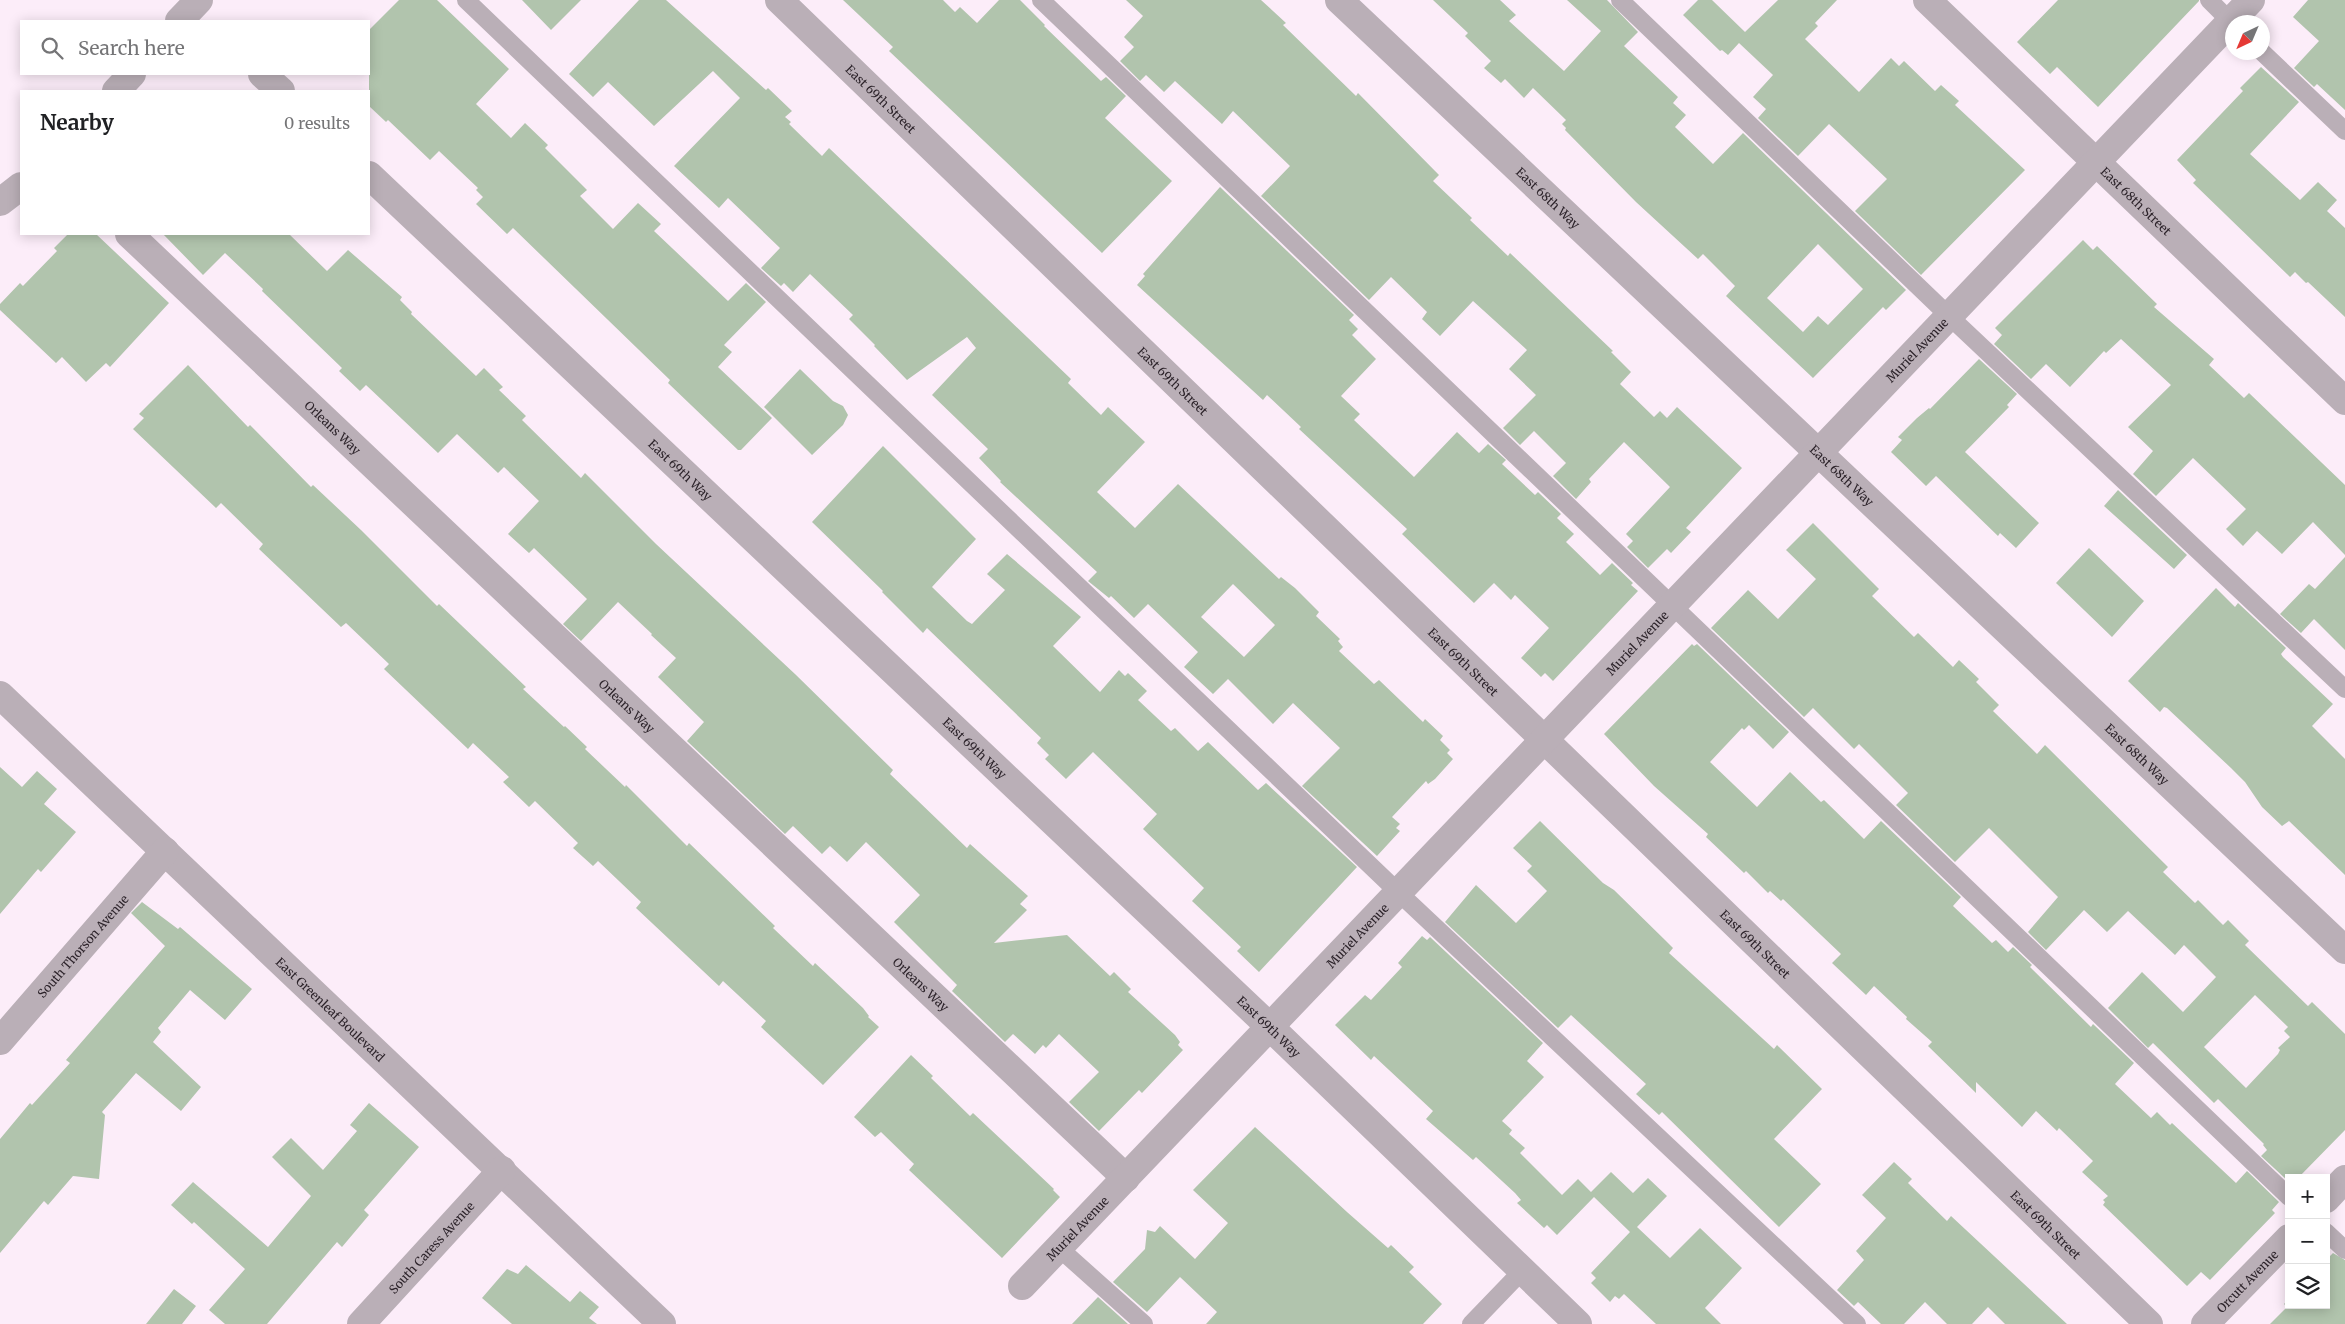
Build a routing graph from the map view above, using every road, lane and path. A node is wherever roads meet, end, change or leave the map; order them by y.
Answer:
1 (466, 0) edge
2 (779, 0) edge
3 (1041, 0) edge
4 (1339, 0) edge
5 (1620, 0) edge
6 (1927, 0) edge
7 (2209, 0) edge
8 (2251, 0) edge
9 (2225, 15) edge
10 (2238, 15) edge
11 (2225, 29) edge
12 (2270, 60) edge
13 (131, 75) edge
14 (263, 75) edge
15 (117, 90) edge
16 (280, 90) edge
17 (2345, 131) edge
18 (2096, 162) junction
19 (370, 175) edge
20 (20, 187) edge
21 (0, 202) edge
22 (130, 235) edge
23 (1949, 316) junction
24 (2345, 401) edge
25 (1819, 453) junction
26 (1673, 605) junction
27 (2345, 689) edge
28 (0, 694) edge
29 (1544, 740) junction
30 (165, 851) junction
31 (1398, 892) junction
32 (2345, 950) edge
33 (1270, 1027) junction
34 (0, 1041) edge
35 (502, 1170) junction
36 (1126, 1178) junction
37 (2345, 1179) edge
38 (2285, 1193) edge
39 (2330, 1195) edge
40 (2330, 1236) edge
41 (2285, 1242) edge
42 (1059, 1248) junction
43 (2345, 1250) edge
44 (1523, 1270) junction
45 (1022, 1286) dead end
46 (361, 1324) edge
47 (662, 1324) edge
48 (1144, 1324) edge
49 (1471, 1324) edge
50 (1578, 1324) edge
51 (1856, 1324) edge
52 (2150, 1324) edge
53 (2205, 1324) edge

1 - 31 lane
2 - 29 street, East 69th Street
3 - 26 lane
4 - 25 street, East 68th Way
5 - 23 lane
6 - 18 street, East 68th Street
7 - 9 lane
8 - 10 street, Muriel Avenue
11 - 18 street, Muriel Avenue
12 - 17 lane
13 - 15 street
14 - 16 street
18 - 23 street, Muriel Avenue
18 - 24 street, East 68th Street
19 - 33 street, East 69th Way
20 - 21 street
22 - 36 street, Orleans Way
23 - 25 street, Muriel Avenue
23 - 27 lane
25 - 26 street, Muriel Avenue
25 - 32 street, East 68th Way
26 - 29 street, Muriel Avenue
26 - 38 lane
28 - 30 street, East Greenleaf Boulevard
29 - 31 street, Muriel Avenue
29 - 52 street, East 69th Street
30 - 34 street, South Thorson Avenue
30 - 35 street, East Greenleaf Boulevard
31 - 33 street, Muriel Avenue
31 - 51 lane
33 - 36 street, Muriel Avenue
33 - 44 street, East 69th Way
35 - 46 street, South Caress Avenue
35 - 47 street, East Greenleaf Boulevard
36 - 42 street, Muriel Avenue
37 - 39 street
40 - 43 lane
41 - 53 street, Orcutt Avenue
42 - 45 street, Muriel Avenue
42 - 48 lane
44 - 49 lane
44 - 50 street, East 69th Way

